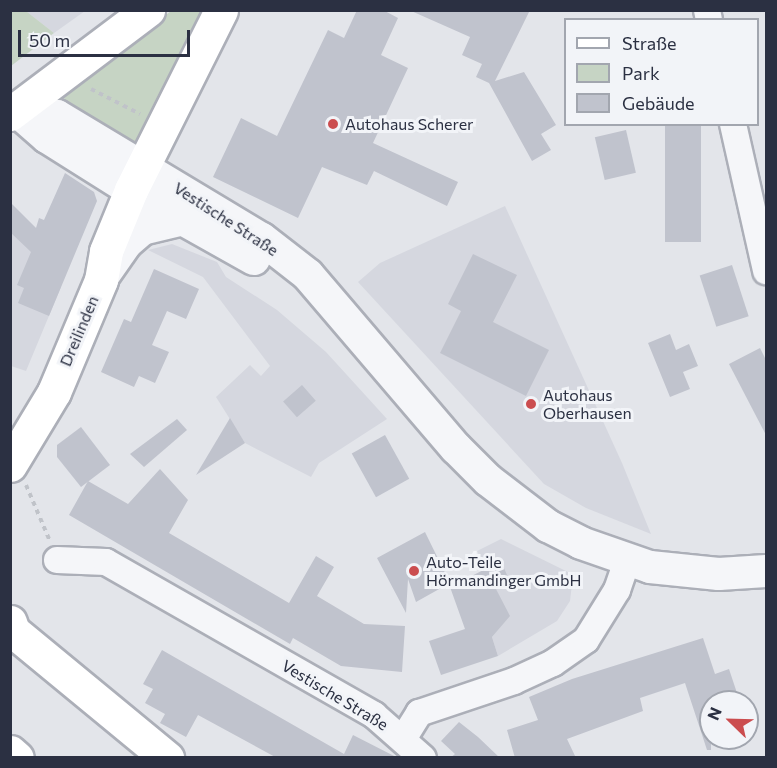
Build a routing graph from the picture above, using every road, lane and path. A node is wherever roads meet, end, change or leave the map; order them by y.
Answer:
1 (148, 10) edge
2 (220, 10) edge
3 (66, 72) junction
4 (12, 110) edge
5 (733, 126) edge
6 (159, 129) junction
7 (136, 179) junction
8 (184, 219) junction
9 (766, 271) edge
10 (101, 280) junction
11 (330, 305) junction
12 (13, 462) edge
13 (57, 560) joint
14 (627, 561) junction
15 (766, 571) edge
16 (10, 622) edge
17 (403, 739) junction
18 (10, 752) edge
19 (17, 758) edge
20 (167, 758) edge
21 (423, 758) edge

1 - 3 main road
2 - 6 main road, Dreilinden
3 - 4 main road
3 - 6 path
4 - 7 street
5 - 9 street
6 - 7 main road, Dreilinden
7 - 8 street, Vestische Straße
7 - 10 main road, Dreilinden
7 - 11 street, Vestische Straße
8 - 10 street, Vestische Straße
8 - 11 street, Vestische Straße
10 - 12 main road, Dreilinden
11 - 14 street, Vestische Straße
12 - 13 path
13 - 17 street, Vestische Straße
14 - 15 street, Vestische Straße
14 - 17 street, Vestische Straße
16 - 20 main road
17 - 21 street
18 - 19 main road

